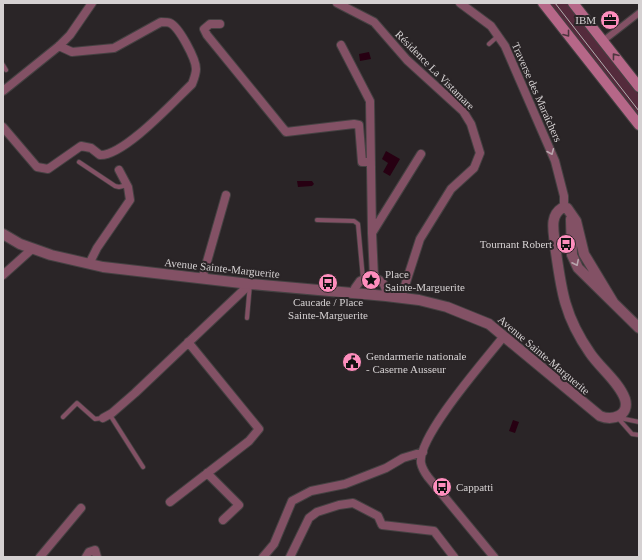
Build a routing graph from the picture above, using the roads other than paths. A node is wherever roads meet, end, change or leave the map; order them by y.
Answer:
1 (92, 3) edge
2 (337, 3) edge
3 (460, 3) edge
4 (543, 3) edge
5 (573, 3) edge
6 (639, 13) edge
7 (220, 24) dead end
8 (499, 35) junction
9 (603, 41) junction
10 (488, 44) dead end
11 (341, 45) dead end
12 (59, 46) junction
13 (3, 65) edge
14 (6, 70) dead end
15 (639, 87) edge
16 (3, 91) edge
17 (639, 125) edge
18 (3, 127) edge
19 (421, 154) dead end
20 (79, 162) dead end
21 (371, 162) junction
22 (119, 170) dead end
23 (127, 184) junction
24 (226, 195) dead end
25 (567, 209) junction
26 (317, 220) dead end
27 (372, 233) junction
28 (3, 234) edge
29 (32, 249) junction
30 (89, 264) junction
31 (593, 270) junction
32 (3, 275) edge
33 (584, 276) junction
34 (374, 277) junction
35 (202, 278) junction
36 (363, 279) junction
37 (250, 284) junction
38 (354, 294) junction
39 (386, 296) junction
40 (401, 298) junction
41 (613, 302) junction
42 (247, 318) dead end
43 (639, 328) edge
44 (504, 336) junction
45 (188, 342) junction
46 (106, 416) junction
47 (63, 417) dead end
48 (617, 417) junction
49 (639, 422) edge
50 (639, 435) edge
51 (423, 452) junction
52 (143, 467) dead end
53 (207, 473) junction
54 (170, 502) dead end
55 (81, 508) dead end
56 (223, 520) dead end
57 (40, 557) edge
58 (86, 557) edge
59 (97, 557) edge
60 (263, 557) edge
61 (290, 557) edge
62 (454, 557) edge
63 (494, 557) edge

1 - 12 street
2 - 40 street, Résidence La Vistamare
3 - 8 street, Traverse des Maraîchers
4 -> 17 main road
5 - 9 main road
6 - 9 street
7 - 21 street
8 - 10 lane
8 -> 25 street, Traverse des Maraîchers
15 -> 9 main road
11 - 21 street
12 - 16 street
12 - 18 street
13 - 14 lane
19 - 27 street
20 - 23 lane
21 - 27 street
22 - 23 street
23 - 30 street
24 - 35 street
25 - 31 street
25 -> 33 street
25 - 48 street
26 - 36 lane
27 - 34 street
28 - 29 street, Avenue Sainte-Marguerite
29 - 30 street, Avenue Sainte-Marguerite
29 - 32 street
30 - 35 street, Avenue Sainte-Marguerite
31 - 33 lane
31 - 41 street
33 - 41 street
34 - 36 street
34 - 39 street
35 - 37 street, Avenue Sainte-Marguerite
36 - 38 street
37 - 38 street, Avenue Sainte-Marguerite
37 - 42 lane
37 - 45 street
38 - 39 street, Avenue Sainte-Marguerite
39 - 40 street, Avenue Sainte-Marguerite
40 - 44 street, Avenue Sainte-Marguerite
41 - 43 street
44 - 48 street, Avenue Sainte-Marguerite
44 - 51 street
45 - 46 street
45 - 53 street
46 - 47 lane
46 - 52 lane
48 - 49 lane
48 - 50 lane
51 - 60 street
51 - 63 street
53 - 54 street
53 - 56 street
55 - 57 street
58 - 59 street
61 - 62 street

